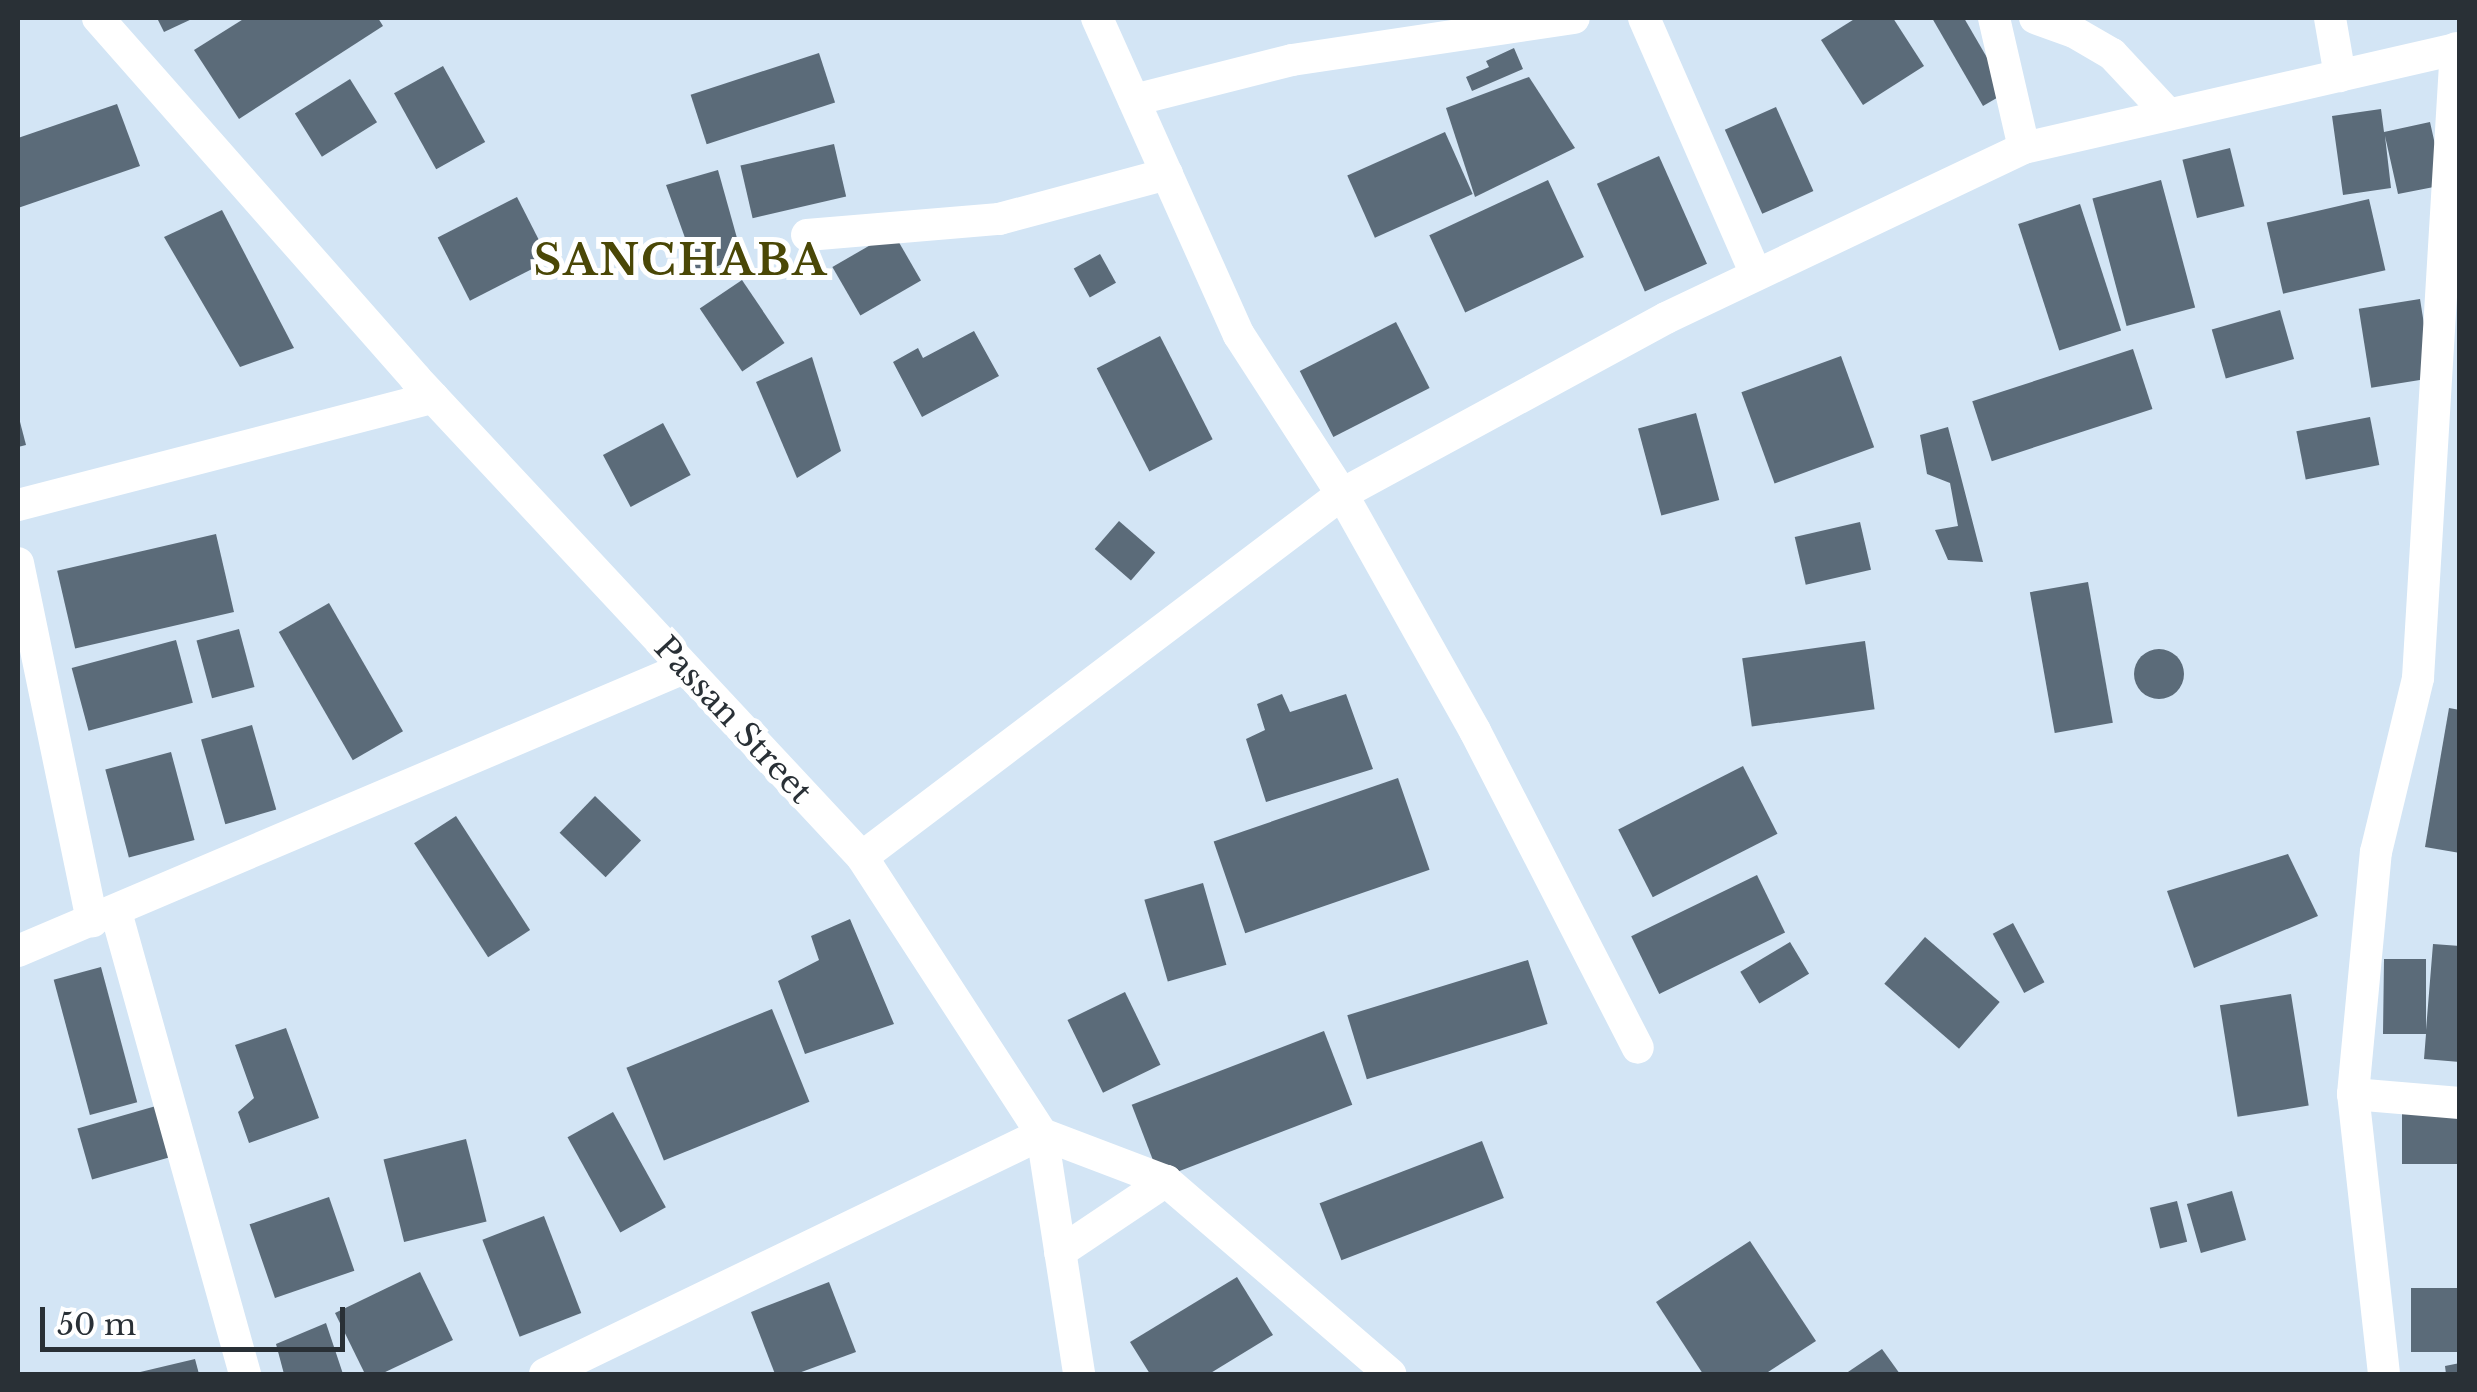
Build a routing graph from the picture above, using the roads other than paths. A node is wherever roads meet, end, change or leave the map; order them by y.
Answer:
1 (98, 18) edge
2 (1097, 18) edge
3 (1574, 18) edge
4 (1644, 18) edge
5 (1994, 18) edge
6 (2035, 18) edge
7 (2330, 18) edge
8 (2458, 48) edge
9 (2340, 76) junction
10 (1134, 100) junction
11 (2169, 115) junction
12 (2024, 148) junction
13 (1168, 174) junction
14 (807, 234) dead end
15 (1756, 274) junction
16 (433, 398) junction
17 (1342, 494) junction
18 (18, 505) edge
19 (18, 563) edge
20 (684, 668) junction
21 (862, 857) junction
22 (104, 916) junction
23 (18, 950) edge
24 (1638, 1048) dead end
25 (2353, 1094) junction
26 (2460, 1103) edge
27 (1042, 1134) junction
28 (1166, 1181) junction
29 (1060, 1252) junction
30 (245, 1374) edge
31 (545, 1374) edge
32 (1079, 1374) edge
33 (1390, 1374) edge
34 (2384, 1374) edge

1 - 16 street, Passan Street
2 - 10 street
3 - 10 street
4 - 15 street
5 - 12 street
6 - 11 street
7 - 9 street
8 - 9 street
8 - 25 street
9 - 11 street
10 - 13 street
11 - 12 street
12 - 15 street
13 - 14 street
13 - 17 street
15 - 17 street
16 - 18 street
16 - 20 street, Passan Street
17 - 21 street
17 - 24 street
19 - 22 street
20 - 21 street, Passan Street
20 - 22 street
21 - 27 street, Passan Street
22 - 23 street
22 - 30 street
25 - 26 street
25 - 34 street
27 - 28 street
27 - 29 street
27 - 31 street
28 - 29 street
28 - 33 street
29 - 32 street

